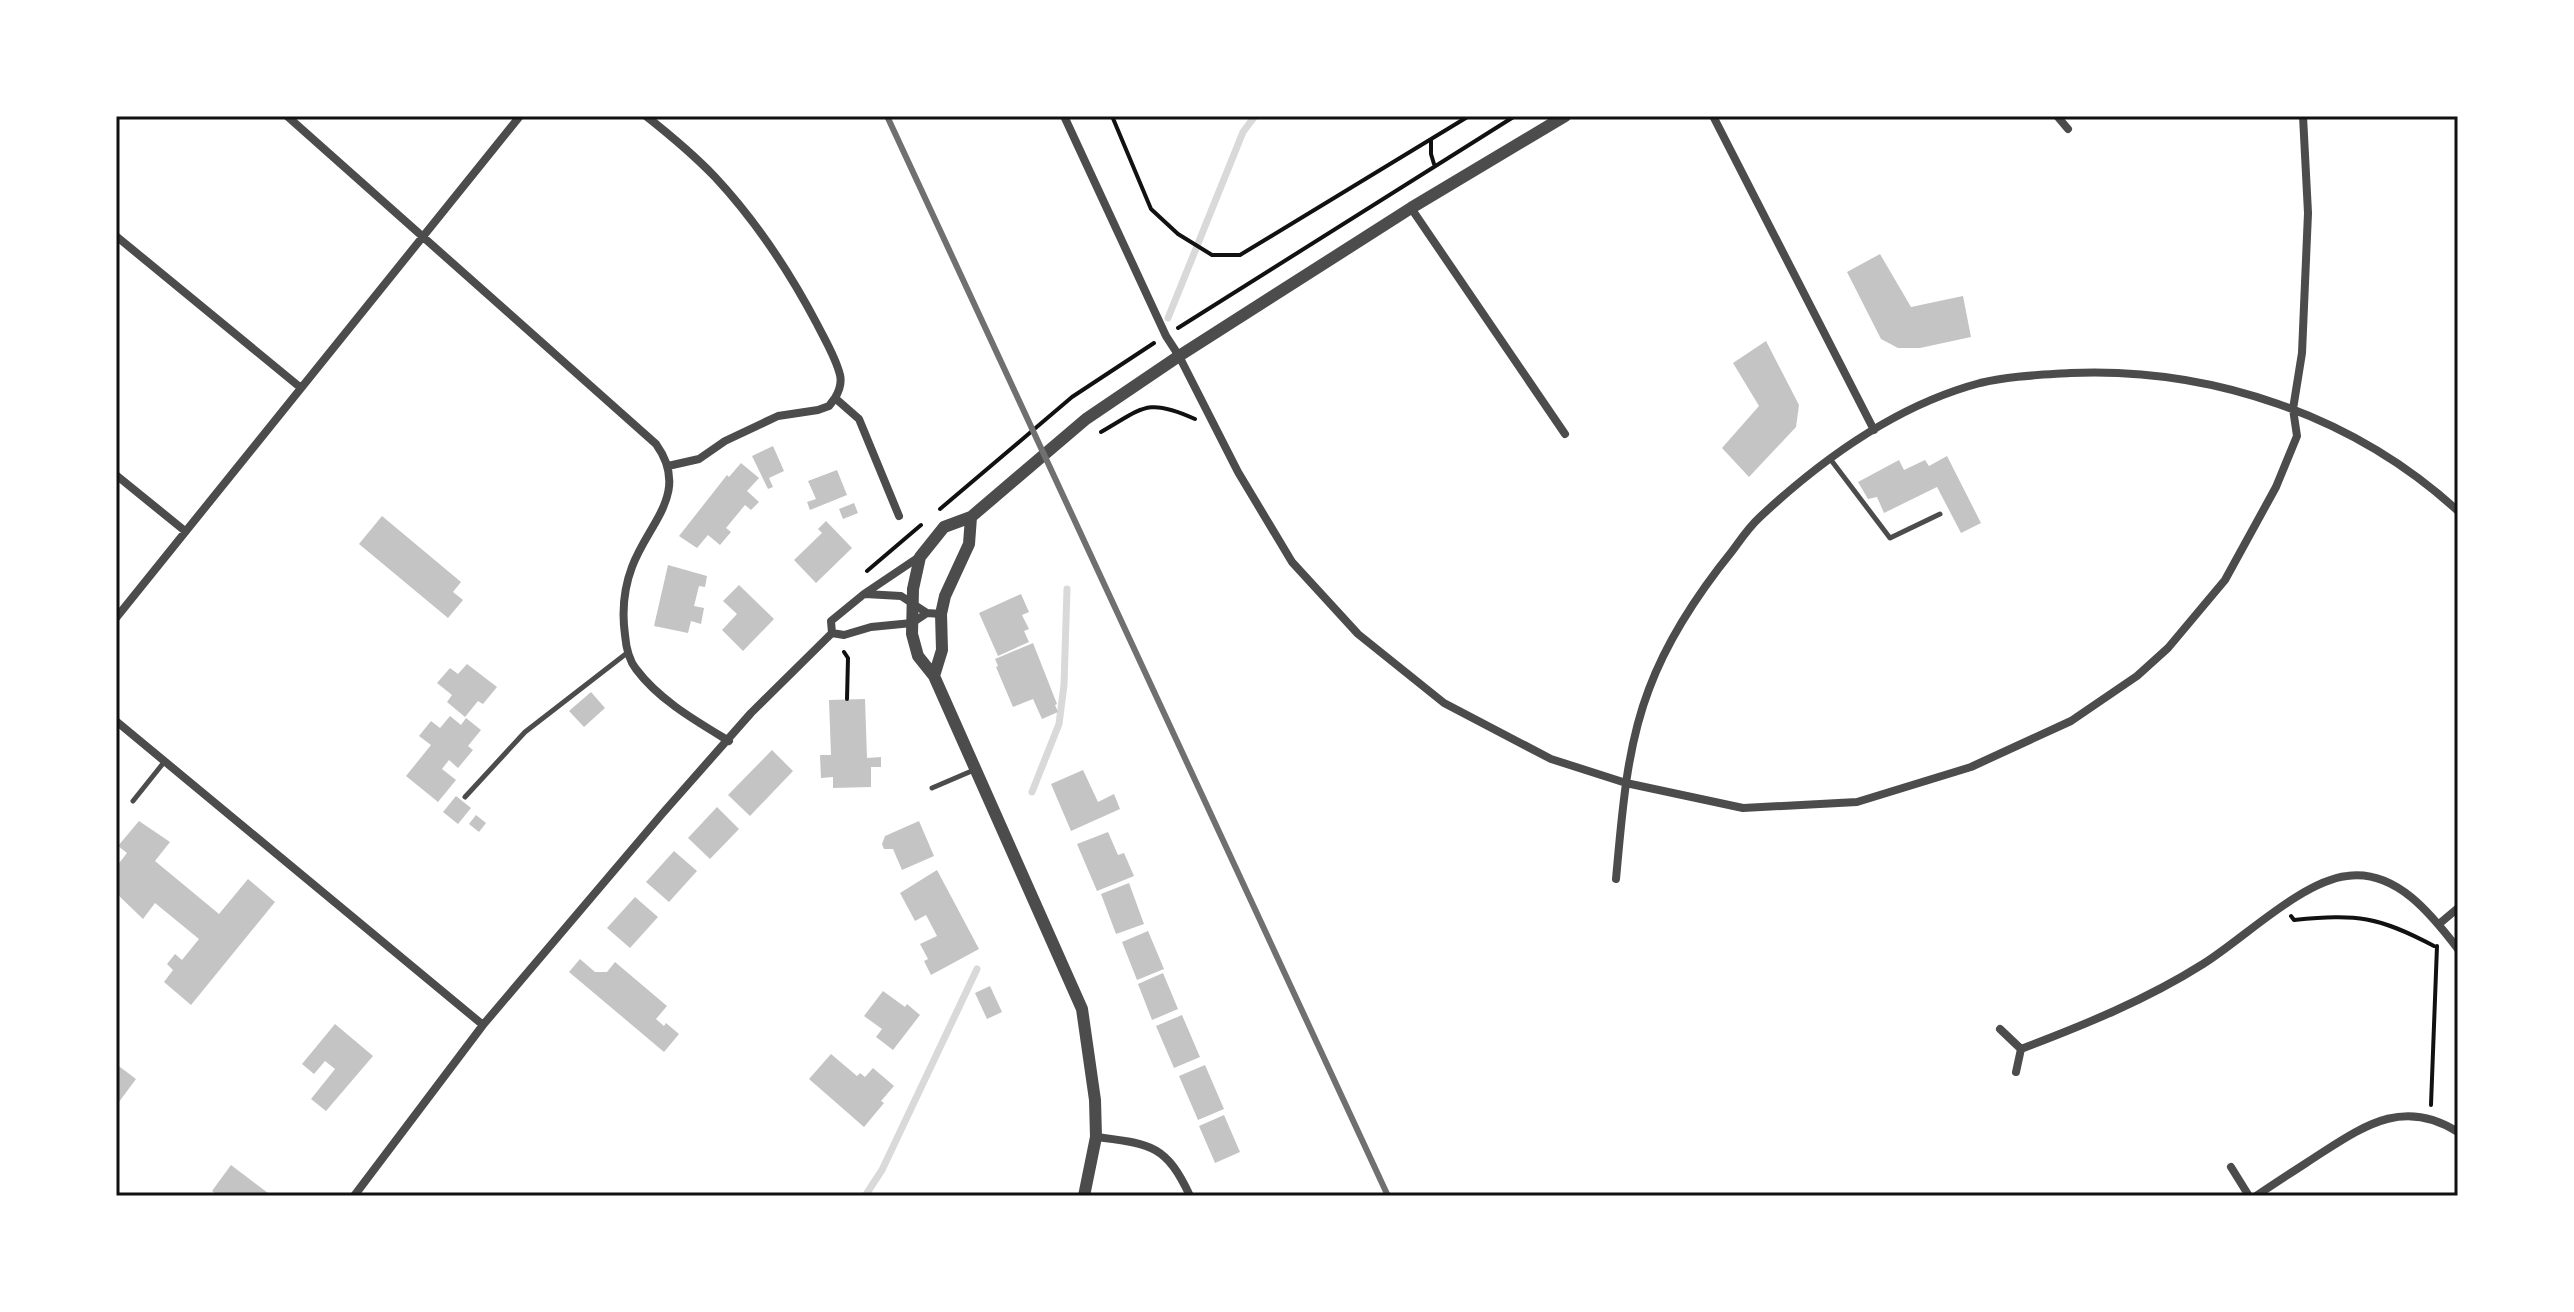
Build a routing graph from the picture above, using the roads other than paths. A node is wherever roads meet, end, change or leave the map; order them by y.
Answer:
1 (287, 116) edge
2 (520, 116) edge
3 (646, 116) edge
4 (1064, 116) edge
5 (1565, 116) edge
6 (1713, 116) edge
7 (2057, 116) edge
8 (2303, 116) edge
9 (2068, 129) dead end
10 (1411, 208) junction
11 (116, 236) edge
12 (423, 237) junction
13 (1179, 356) junction
14 (301, 388) junction
15 (835, 398) junction
16 (2293, 409) junction
17 (1874, 430) junction
18 (1565, 434) dead end
19 (1831, 460) junction
20 (668, 466) junction
21 (116, 475) edge
22 (2458, 511) edge
23 (1940, 514) dead end
24 (899, 516) dead end
25 (971, 517) junction
26 (185, 531) junction
27 (920, 557) junction
28 (864, 594) junction
29 (912, 603) junction
30 (927, 613) junction
31 (941, 614) junction
32 (116, 618) edge
33 (912, 623) junction
34 (832, 633) junction
35 (627, 653) junction
36 (934, 676) junction
37 (116, 721) edge
38 (729, 741) junction
39 (165, 761) junction
40 (974, 770) junction
41 (1626, 783) junction
42 (932, 788) dead end
43 (465, 797) dead end
44 (133, 801) dead end
45 (1616, 879) dead end
46 (2458, 908) edge
47 (2439, 924) junction
48 (2458, 949) edge
49 (483, 1025) junction
50 (2000, 1029) dead end
51 (2021, 1049) junction
52 (2016, 1072) dead end
53 (2458, 1132) edge
54 (1096, 1137) junction
55 (2231, 1167) dead end
56 (354, 1196) edge
57 (1084, 1196) edge
58 (1190, 1196) edge
59 (2249, 1196) edge
60 (2256, 1196) edge

1 - 12 street
2 - 12 street
3 - 15 street
4 - 13 street
5 - 10 street
6 - 17 street
7 - 9 street
8 - 16 street
10 - 13 street
10 - 18 street
11 - 14 street
12 - 14 street
12 - 20 street
13 - 25 street
13 - 41 street
14 - 26 street
15 - 20 street
15 - 24 street
16 - 17 street
16 - 22 street
16 - 41 street
17 - 19 street
19 - 23 lane
19 - 41 street
20 - 35 street
21 - 26 street
25 - 27 street
25 - 31 street
26 - 32 street
27 - 28 street
27 - 29 street
28 - 29 street
28 - 34 street
29 - 30 street
29 - 33 street
30 - 31 street
30 - 33 street
31 - 36 street
33 - 34 street
33 - 36 street
34 - 38 street
35 - 38 street
35 - 43 lane
36 - 40 street
37 - 39 street
38 - 49 street
39 - 44 lane
39 - 49 street
40 - 42 lane
40 - 54 street
41 - 45 street
46 - 47 street
47 - 48 street
47 - 51 street
49 - 56 street
50 - 51 street
51 - 52 street
53 - 60 street
54 - 57 street
54 - 58 street
55 - 59 street

